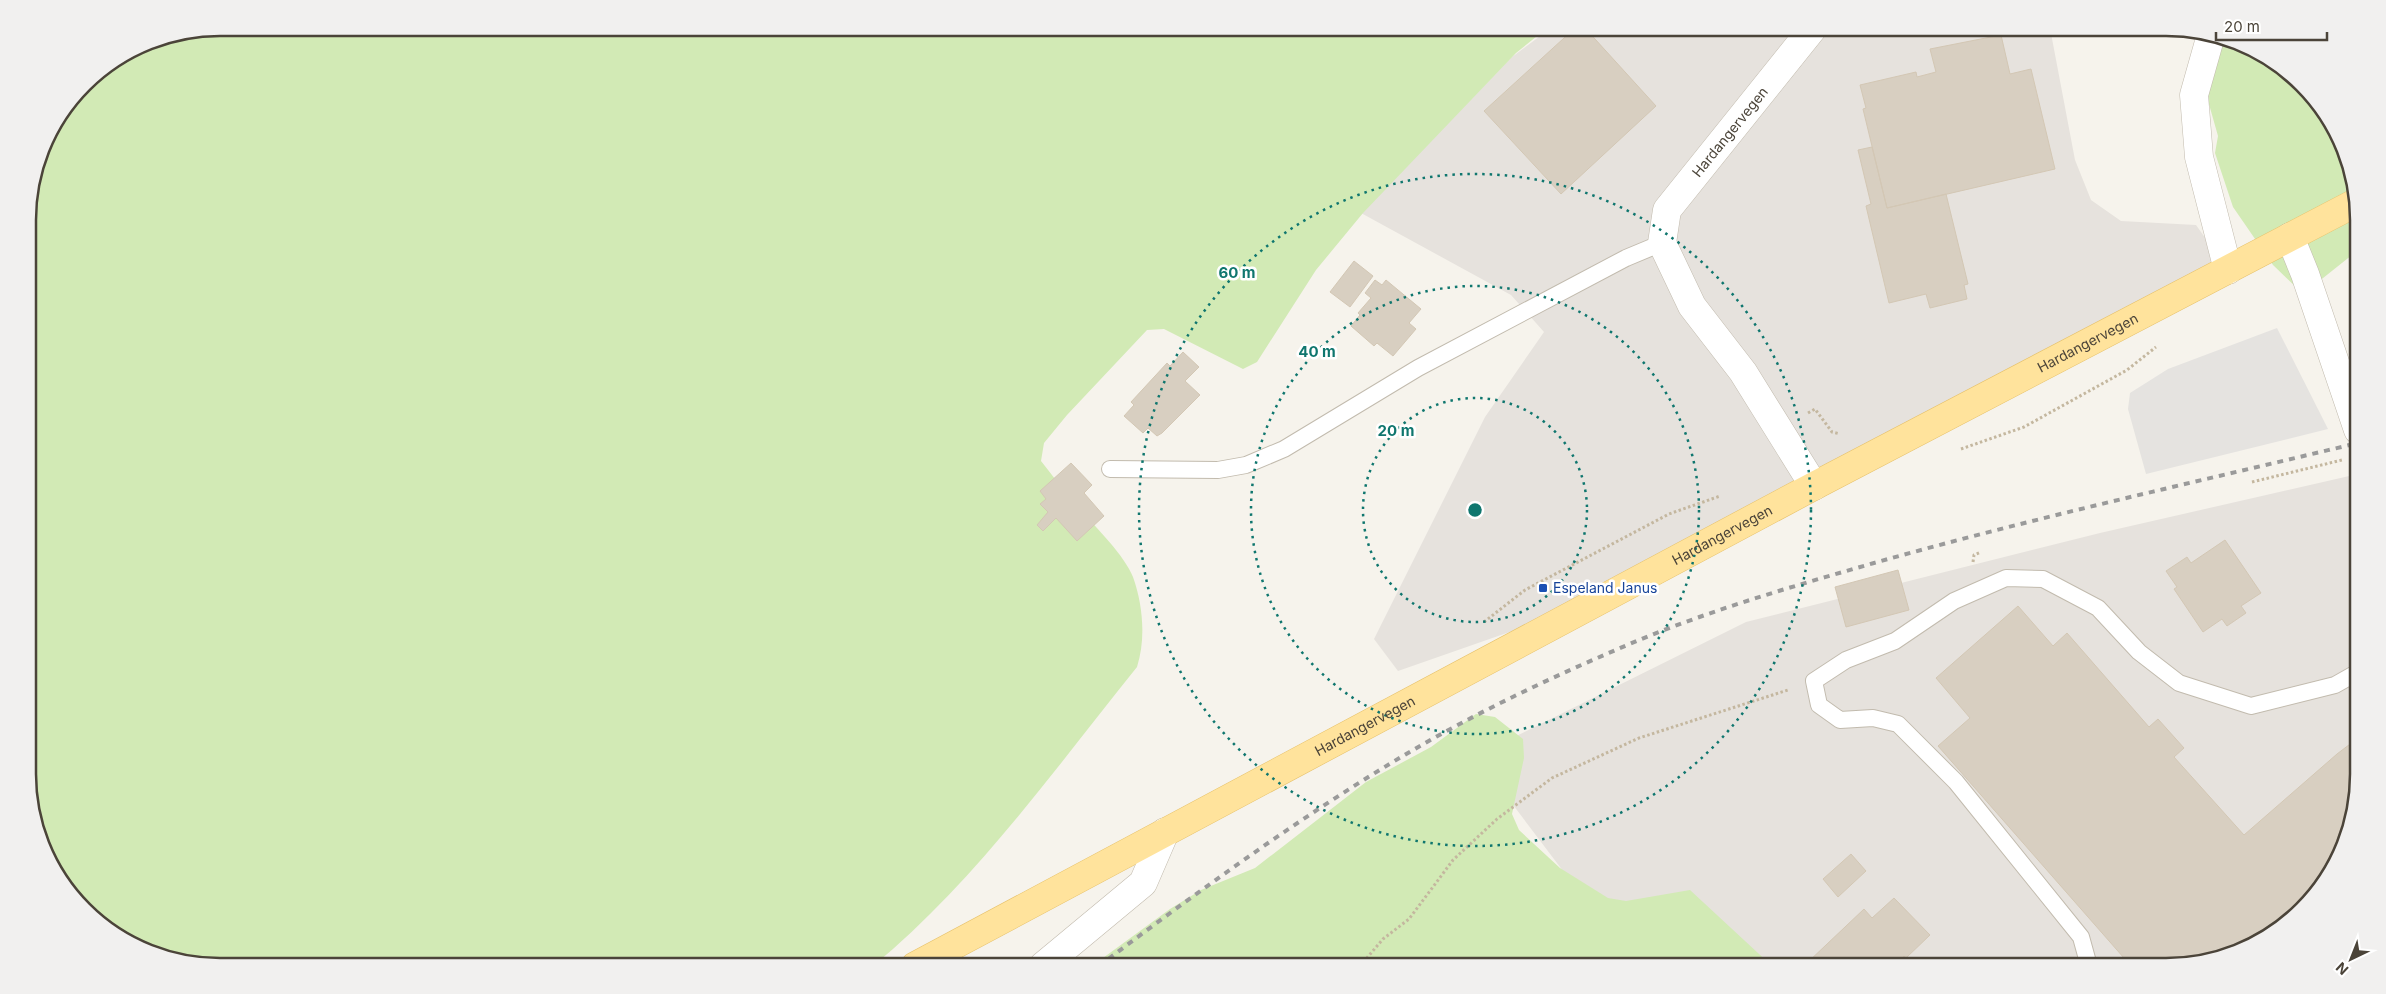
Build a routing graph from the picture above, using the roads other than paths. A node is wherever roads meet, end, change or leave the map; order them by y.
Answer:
1 (1807, 36) edge
2 (2209, 42) edge
3 (2349, 206) edge
4 (2290, 237) junction
5 (1662, 242) junction
6 (2228, 270) junction
7 (2350, 406) edge
8 (1110, 469) dead end
9 (1814, 486) junction
10 (2350, 677) edge
11 (1165, 832) junction
12 (930, 958) edge
13 (1053, 958) edge
14 (2087, 958) edge

1 - 5 street, Hardangervegen
2 - 6 street
3 - 4 main road, Hardangervegen
4 - 6 main road, Hardangervegen
4 - 7 street
5 - 8 lane
5 - 9 street
6 - 9 main road, Hardangervegen
9 - 11 main road, Hardangervegen
10 - 14 lane
11 - 12 main road, Hardangervegen
11 - 13 street

